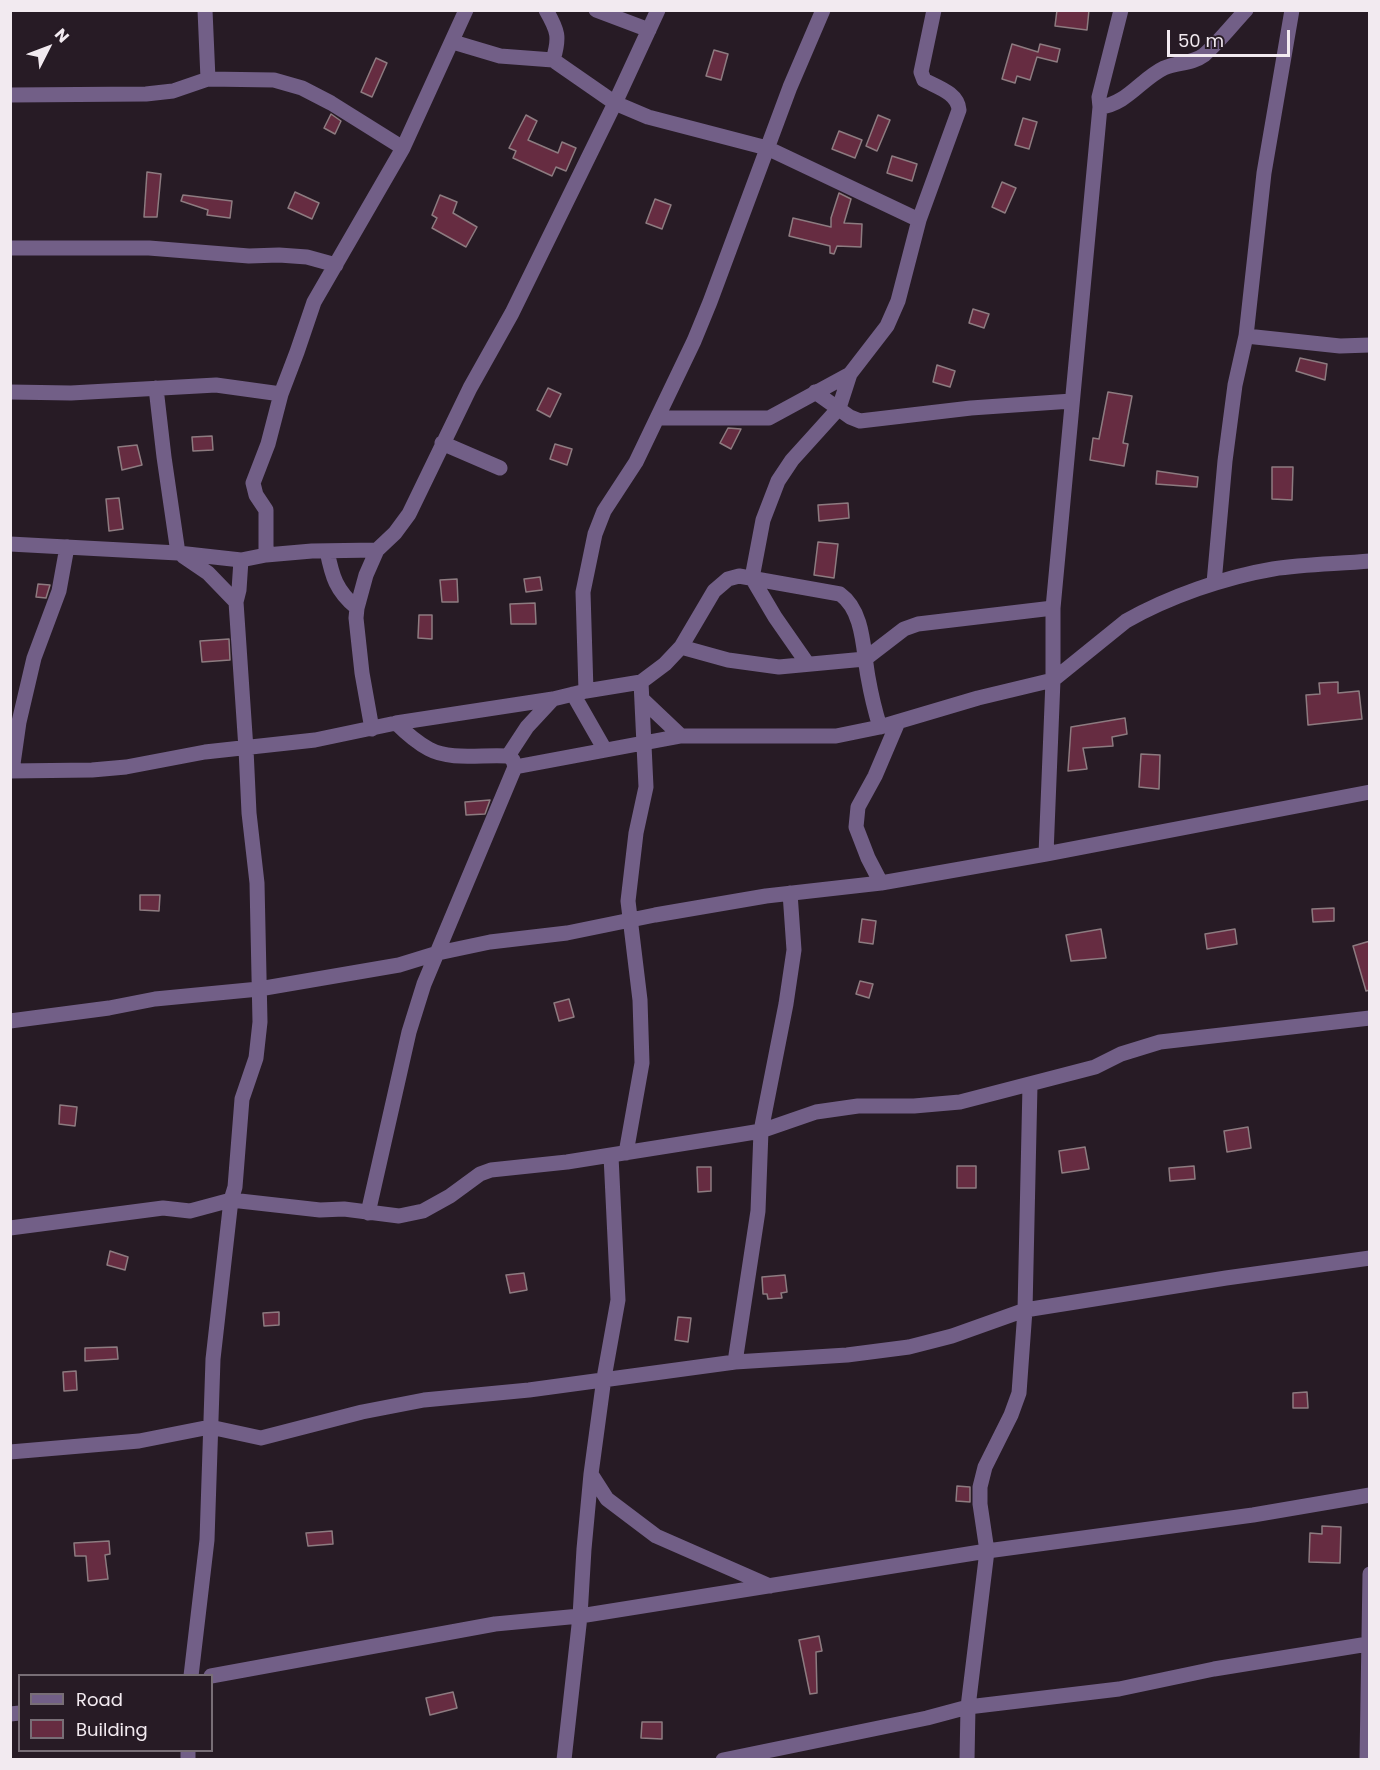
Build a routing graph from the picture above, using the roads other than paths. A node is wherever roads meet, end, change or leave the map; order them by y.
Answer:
1 (205, 10) edge
2 (466, 10) edge
3 (546, 10) edge
4 (596, 10) edge
5 (658, 10) edge
6 (823, 10) edge
7 (933, 10) edge
8 (1120, 10) edge
9 (1246, 10) edge
10 (1292, 10) edge
11 (649, 30) junction
12 (453, 42) junction
13 (553, 60) junction
14 (208, 80) junction
15 (10, 95) edge
16 (615, 103) junction
17 (1100, 107) junction
18 (403, 148) junction
19 (767, 148) junction
20 (919, 220) junction
21 (10, 248) edge
22 (336, 265) junction
23 (1246, 336) junction
24 (1370, 345) edge
25 (850, 374) junction
26 (156, 388) junction
27 (10, 392) edge
28 (815, 392) junction
29 (281, 394) junction
30 (1072, 401) junction
31 (839, 408) junction
32 (657, 418) junction
33 (441, 443) junction
34 (500, 468) dead end
35 (10, 544) edge
36 (67, 547) junction
37 (377, 550) junction
38 (327, 551) junction
39 (178, 553) junction
40 (266, 555) junction
41 (241, 560) junction
42 (1370, 561) edge
43 (752, 578) junction
44 (1214, 583) junction
45 (236, 602) junction
46 (357, 608) junction
47 (1053, 608) junction
48 (681, 647) junction
49 (865, 659) junction
50 (807, 663) junction
51 (1053, 680) junction
52 (641, 682) junction
53 (579, 693) junction
54 (553, 699) junction
55 (643, 700) junction
56 (898, 722) junction
57 (396, 723) junction
58 (880, 727) junction
59 (372, 729) junction
60 (681, 736) junction
61 (645, 744) junction
62 (246, 749) junction
63 (605, 750) junction
64 (512, 761) junction
65 (11, 771) edge
66 (1370, 792) edge
67 (1046, 854) junction
68 (881, 883) junction
69 (790, 893) junction
70 (631, 920) junction
71 (438, 953) junction
72 (399, 965) junction
73 (424, 984) junction
74 (259, 988) junction
75 (1370, 1018) edge
76 (10, 1021) edge
77 (1030, 1084) junction
78 (760, 1131) junction
79 (619, 1155) junction
80 (231, 1200) junction
81 (368, 1213) junction
82 (10, 1227) edge
83 (1370, 1258) edge
84 (1025, 1310) junction
85 (735, 1362) junction
86 (604, 1378) junction
87 (210, 1427) junction
88 (10, 1452) edge
89 (591, 1474) junction
90 (1370, 1495) edge
91 (987, 1551) junction
92 (1370, 1574) edge
93 (772, 1586) junction
94 (580, 1616) junction
95 (1368, 1644) edge
96 (1369, 1663) edge
97 (191, 1674) edge
98 (213, 1676) edge
99 (968, 1707) junction
100 (564, 1760) edge
101 (723, 1760) edge
102 (967, 1760) edge
103 (1367, 1760) edge

1 - 14 street
2 - 12 street
3 - 13 street
4 - 11 street
5 - 11 street
6 - 19 street
7 - 20 street
8 - 17 street
9 - 17 street
10 - 23 street
11 - 16 street
12 - 13 street
12 - 18 street
13 - 16 street
14 - 15 street
14 - 18 street
16 - 19 street
16 - 33 street
17 - 30 street
18 - 22 street
19 - 20 street
19 - 32 street
20 - 25 street
21 - 22 street
22 - 29 street
23 - 24 street
23 - 44 street
25 - 28 street
25 - 31 street
26 - 27 street
26 - 29 street
26 - 39 street
28 - 31 street
28 - 32 street
29 - 40 street
30 - 31 street
30 - 47 street
31 - 43 street
32 - 53 street
33 - 34 street
33 - 37 street
35 - 36 street
36 - 39 street
36 - 65 street
37 - 38 street
37 - 46 street
38 - 40 street
38 - 46 street
39 - 41 street
39 - 45 street
40 - 41 street
41 - 45 street
42 - 44 street
43 - 48 street
43 - 49 street
43 - 50 street
44 - 51 street
45 - 62 street
46 - 59 street
47 - 49 street
47 - 51 street
48 - 50 street
48 - 52 street
49 - 50 street
49 - 58 street
51 - 56 street
51 - 67 street
52 - 53 street
52 - 55 street
53 - 54 street
53 - 63 street
54 - 57 street
54 - 64 street
55 - 60 street
55 - 61 street
56 - 58 street
56 - 68 street
57 - 59 street
57 - 64 street
58 - 60 street
59 - 62 street
60 - 61 street
61 - 63 street
61 - 70 street
62 - 65 street
62 - 74 street
63 - 64 street
64 - 71 street
66 - 67 street
67 - 68 street
68 - 69 street
69 - 70 street
69 - 78 street
70 - 71 street
70 - 79 street
71 - 72 street
71 - 73 street
72 - 73 street
72 - 74 street
73 - 81 street
74 - 76 street
74 - 80 street
75 - 77 street
77 - 78 street
77 - 84 street
78 - 79 street
78 - 85 street
79 - 81 street
79 - 86 street
80 - 81 street
80 - 82 street
80 - 87 street
83 - 84 street
84 - 85 street
84 - 91 street
85 - 86 street
86 - 87 street
86 - 89 street
87 - 88 street
87 - 97 street
89 - 93 street
89 - 94 street
90 - 91 street
91 - 93 street
91 - 99 street
92 - 95 street
93 - 94 street
94 - 98 street
94 - 100 street
95 - 96 street
95 - 99 street
96 - 103 street
99 - 101 street
99 - 102 street

